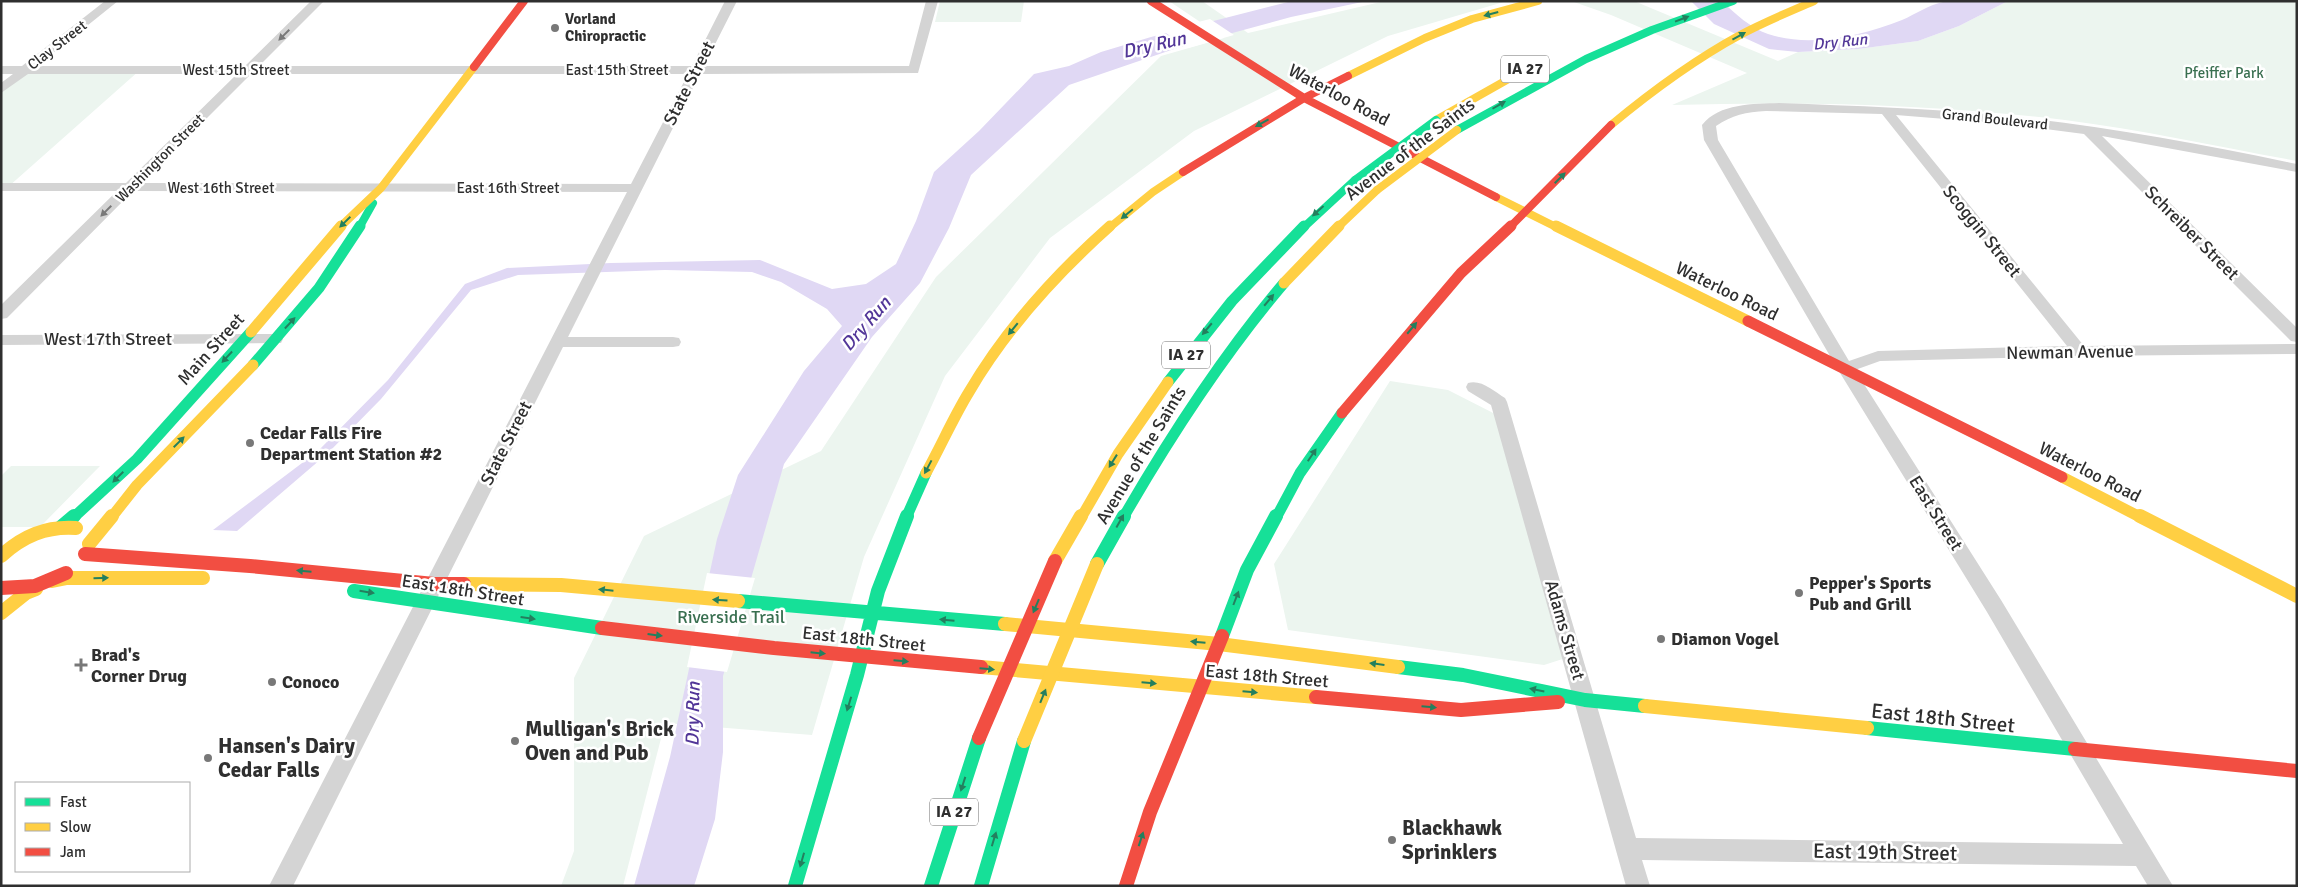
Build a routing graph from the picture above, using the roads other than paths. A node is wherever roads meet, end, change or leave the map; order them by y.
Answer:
1 (112, 1) edge
2 (318, 1) edge
3 (524, 1) edge
4 (731, 1) edge
5 (932, 1) edge
6 (1151, 1) edge
7 (1538, 1) edge
8 (1732, 1) edge
9 (1814, 1) edge
10 (1554, 55) dead end
11 (1, 70) edge
12 (26, 70) junction
13 (248, 70) junction
14 (696, 70) junction
15 (470, 71) junction
16 (1, 89) edge
17 (1304, 98) junction
18 (1885, 110) junction
19 (2088, 130) junction
20 (1712, 140) joint
21 (2297, 168) edge
22 (1, 187) edge
23 (130, 188) junction
24 (380, 188) junction
25 (636, 188) junction
26 (1526, 212) junction
27 (1, 314) edge
28 (2297, 337) edge
29 (243, 339) junction
30 (275, 339) junction
31 (1, 340) edge
32 (558, 342) junction
33 (673, 342) dead end
34 (2297, 350) edge
35 (2080, 351) junction
36 (1846, 368) junction
37 (1474, 387) dead end
38 (61, 527) junction
39 (47, 529) junction
40 (10, 534) dead end
41 (87, 549) junction
42 (1, 556) edge
43 (212, 579) dead end
44 (49, 582) junction
45 (434, 584) junction
46 (1, 588) edge
47 (346, 590) dead end
48 (2297, 596) edge
49 (424, 603) junction
50 (1, 614) edge
51 (874, 614) junction
52 (1219, 644) junction
53 (862, 658) junction
54 (1201, 688) junction
55 (1585, 700) junction
56 (2080, 750) junction
57 (2297, 771) edge
58 (1628, 849) junction
59 (2142, 854) junction
60 (281, 886) edge
61 (795, 886) edge
62 (931, 886) edge
63 (981, 886) edge
64 (1126, 886) edge
65 (1638, 886) edge
66 (2161, 886) edge

1 - 12 street, Clay Street
2 -> 13 street, Washington Street
3 - 15 main road, Main Street
4 - 14 street, State Street
5 - 14 street, East 15th Street
6 - 17 main road, Waterloo Road
7 -> 17 main road
63 -> 8 main road, Avenue of the Saints / IA 27, bridge
26 -> 9 main road
10 -> 62 main road, Avenue of the Saints / IA 27, bridge
11 - 12 street, West 15th Street
12 - 13 street, West 15th Street
12 - 16 street, Clay Street
13 - 15 street, West 15th Street
13 - 23 street, Washington Street
14 - 15 street, East 15th Street
14 - 25 street, State Street
15 - 24 main road, Main Street
17 - 26 main road, Waterloo Road
17 -> 51 main road
18 - 19 street, Grand Boulevard
18 - 20 street, Grand Boulevard
18 - 35 street, Scoggin Street
19 - 21 street, Grand Boulevard
19 - 28 street, Schreiber Street
20 - 36 street, East Street
22 - 23 street, West 16th Street
23 - 24 street, West 16th Street
23 -> 27 street, Washington Street
24 - 25 street, East 16th Street
24 -> 29 main road, Main Street
30 -> 24 main road, Main Street
25 - 32 street, State Street
26 - 36 main road, Waterloo Road
52 -> 26 main road
29 - 30 street, West 17th Street
29 - 31 street, West 17th Street
29 -> 38 main road, Main Street
41 -> 30 main road, Main Street
32 - 33 street
32 - 45 street, State Street
34 - 35 street, Newman Avenue
35 - 36 street, Newman Avenue
36 - 48 main road, Waterloo Road
36 - 56 street, East Street
37 - 55 street, Adams Street
38 - 39 main road
38 - 41 main road
39 - 40 main road
39 - 42 main road
41 - 44 main road, Main Street
45 -> 41 main road, East 18th Street
44 -> 43 main road
44 - 46 main road
44 - 50 main road
45 - 49 street, State Street
51 -> 45 main road, East 18th Street
47 -> 49 main road, East 18th Street
49 -> 53 main road, East 18th Street
49 - 60 street, State Street
52 -> 51 main road, East 18th Street
51 - 53 main road
52 - 54 main road
55 -> 52 main road, East 18th Street
53 -> 54 main road, East 18th Street
53 -> 61 main road
54 -> 55 main road, East 18th Street
64 -> 54 main road
55 - 56 main road, East 18th Street
55 - 58 street, Adams Street
56 - 57 main road, East 18th Street
56 - 59 street, East Street
58 - 59 street, East 19th Street
58 - 65 street, Adams Street
59 - 66 street, East Street

